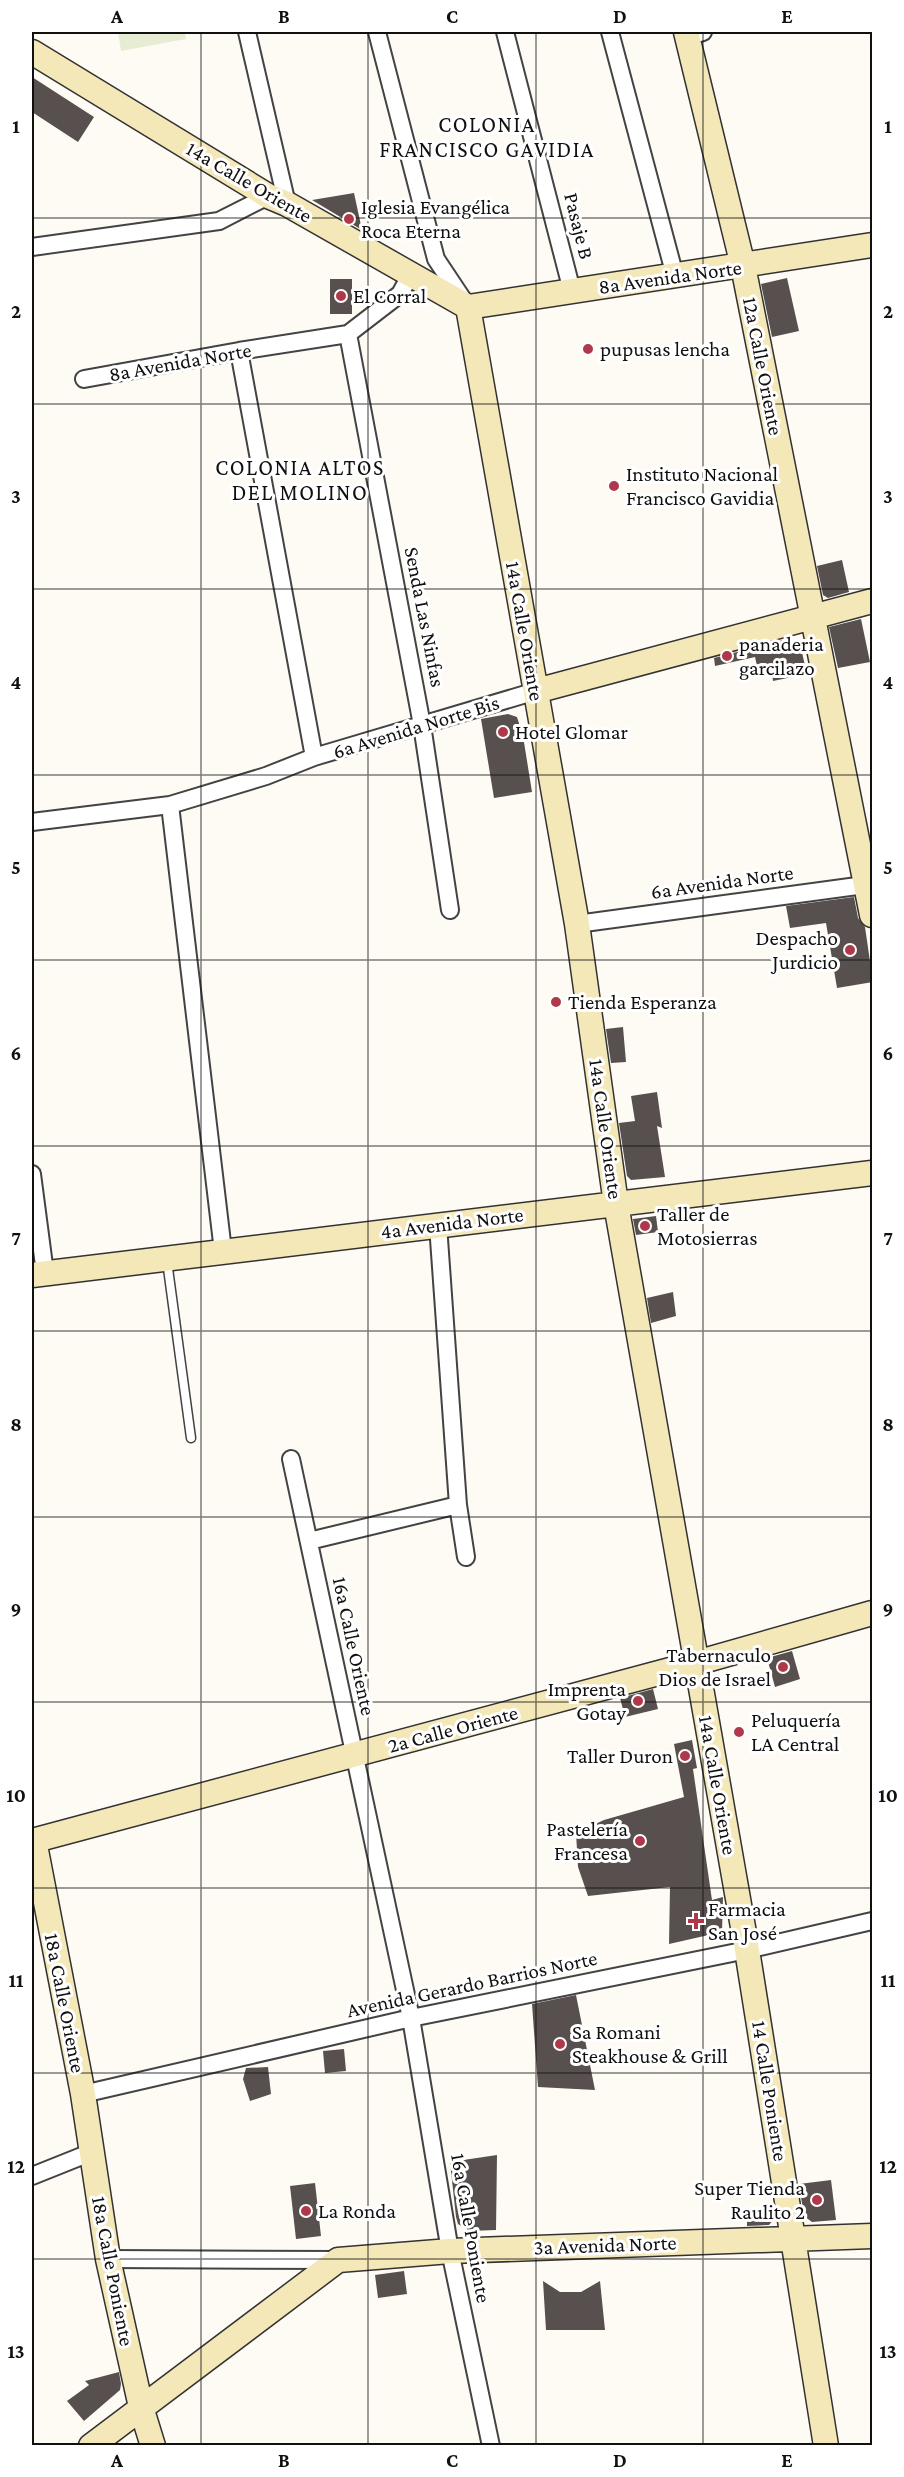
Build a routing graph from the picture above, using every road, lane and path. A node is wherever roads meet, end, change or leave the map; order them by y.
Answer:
1 (247, 32) edge
2 (377, 32) edge
3 (505, 32) edge
4 (610, 32) edge
5 (692, 33) edge
6 (32, 52) edge
7 (278, 200) junction
8 (873, 245) edge
9 (32, 247) edge
10 (743, 266) junction
11 (411, 274) junction
12 (675, 276) junction
13 (572, 291) junction
14 (468, 307) junction
15 (348, 334) junction
16 (239, 351) junction
17 (84, 379) dead end
18 (873, 601) edge
19 (813, 617) junction
20 (536, 691) junction
21 (423, 724) junction
22 (314, 757) junction
23 (170, 805) junction
24 (32, 822) edge
25 (869, 884) edge
26 (450, 910) dead end
27 (873, 915) edge
28 (577, 924) junction
29 (873, 1173) edge
30 (32, 1174) edge
31 (616, 1204) junction
32 (433, 1226) junction
33 (223, 1251) junction
34 (167, 1258) junction
35 (38, 1274) edge
36 (190, 1438) dead end
37 (291, 1459) dead end
38 (458, 1505) junction
39 (309, 1541) junction
40 (466, 1557) dead end
41 (873, 1613) edge
42 (696, 1663) junction
43 (354, 1755) junction
44 (33, 1840) edge
45 (873, 1921) edge
46 (747, 1950) junction
47 (411, 2018) junction
48 (82, 2094) junction
49 (92, 2152) junction
50 (32, 2176) edge
51 (873, 2236) edge
52 (793, 2239) junction
53 (450, 2251) junction
54 (108, 2259) junction
55 (338, 2260) junction
56 (141, 2407) junction
57 (91, 2445) edge
58 (153, 2445) edge
59 (491, 2445) edge
60 (826, 2445) edge

1 - 7 street
2 - 14 street, 14a Calle Oriente
3 - 13 street, Pasaje B
4 - 12 street
5 - 10 street, 12a Calle Oriente
6 - 7 street, 14a Calle Oriente
7 - 9 street
7 - 11 street, 14a Calle Oriente
8 - 10 street, 8a Avenida Norte
10 - 12 street, 8a Avenida Norte
10 - 19 street, 12a Calle Oriente
11 - 14 street, 14a Calle Oriente
11 - 15 street
12 - 13 street, 8a Avenida Norte
13 - 14 street, 8a Avenida Norte
14 - 20 street, 14a Calle Oriente
15 - 16 street, 8a Avenida Norte
15 - 21 street, Senda Las Ninfas
16 - 17 street, 8a Avenida Norte
16 - 22 street
18 - 19 street, 6a Avenida Norte Bis
19 - 20 street, 6a Avenida Norte Bis
19 - 25 street, 12a Calle Oriente
20 - 21 street, 6a Avenida Norte Bis
20 - 28 street, 14a Calle Oriente
21 - 22 street, 6a Avenida Norte Bis
21 - 26 street, Senda Las Ninfas
22 - 23 street, 6a Avenida Norte Bis
23 - 24 street
23 - 33 street
25 - 27 street, 12a Calle Oriente
25 - 28 street, 6a Avenida Norte
28 - 31 street, 14a Calle Oriente
29 - 31 street, 4a Avenida Norte
30 - 35 street
31 - 32 street, 4a Avenida Norte
31 - 42 street, 14a Calle Oriente
32 - 33 street, 4a Avenida Norte
32 - 38 street
33 - 34 street, 4a Avenida Norte
34 - 35 street, 4a Avenida Norte
34 - 36 lane
37 - 39 street, 16a Calle Oriente
38 - 39 street
38 - 40 street
39 - 43 street, 16a Calle Oriente
41 - 42 street, 2a Calle Oriente
42 - 43 street, 2a Calle Oriente
42 - 46 street, 14a Calle Oriente
43 - 44 street, 2a Calle Oriente
43 - 47 street, 16a Calle Oriente
44 - 48 street, 18a Calle Oriente
45 - 46 street, Avenida Gerardo Barrios Norte
46 - 47 street, Avenida Gerardo Barrios Norte
46 - 52 street, 14 Calle Poniente
47 - 48 street, Avenida Gerardo Barrios Norte
47 - 53 street, 16a Calle Poniente
48 - 49 street, 18a Calle Poniente
49 - 50 street
49 - 54 street, 18a Calle Poniente
51 - 52 street, 3a Avenida Norte
52 - 53 street, 3a Avenida Norte
52 - 60 street, 14 Calle Poniente
53 - 55 street, 3a Avenida Norte
53 - 59 street, 16a Calle Poniente
54 - 55 street, 3a Avenida Norte
54 - 56 street, 18a Calle Poniente
55 - 56 street
56 - 57 street
56 - 58 street, 18a Calle Poniente

